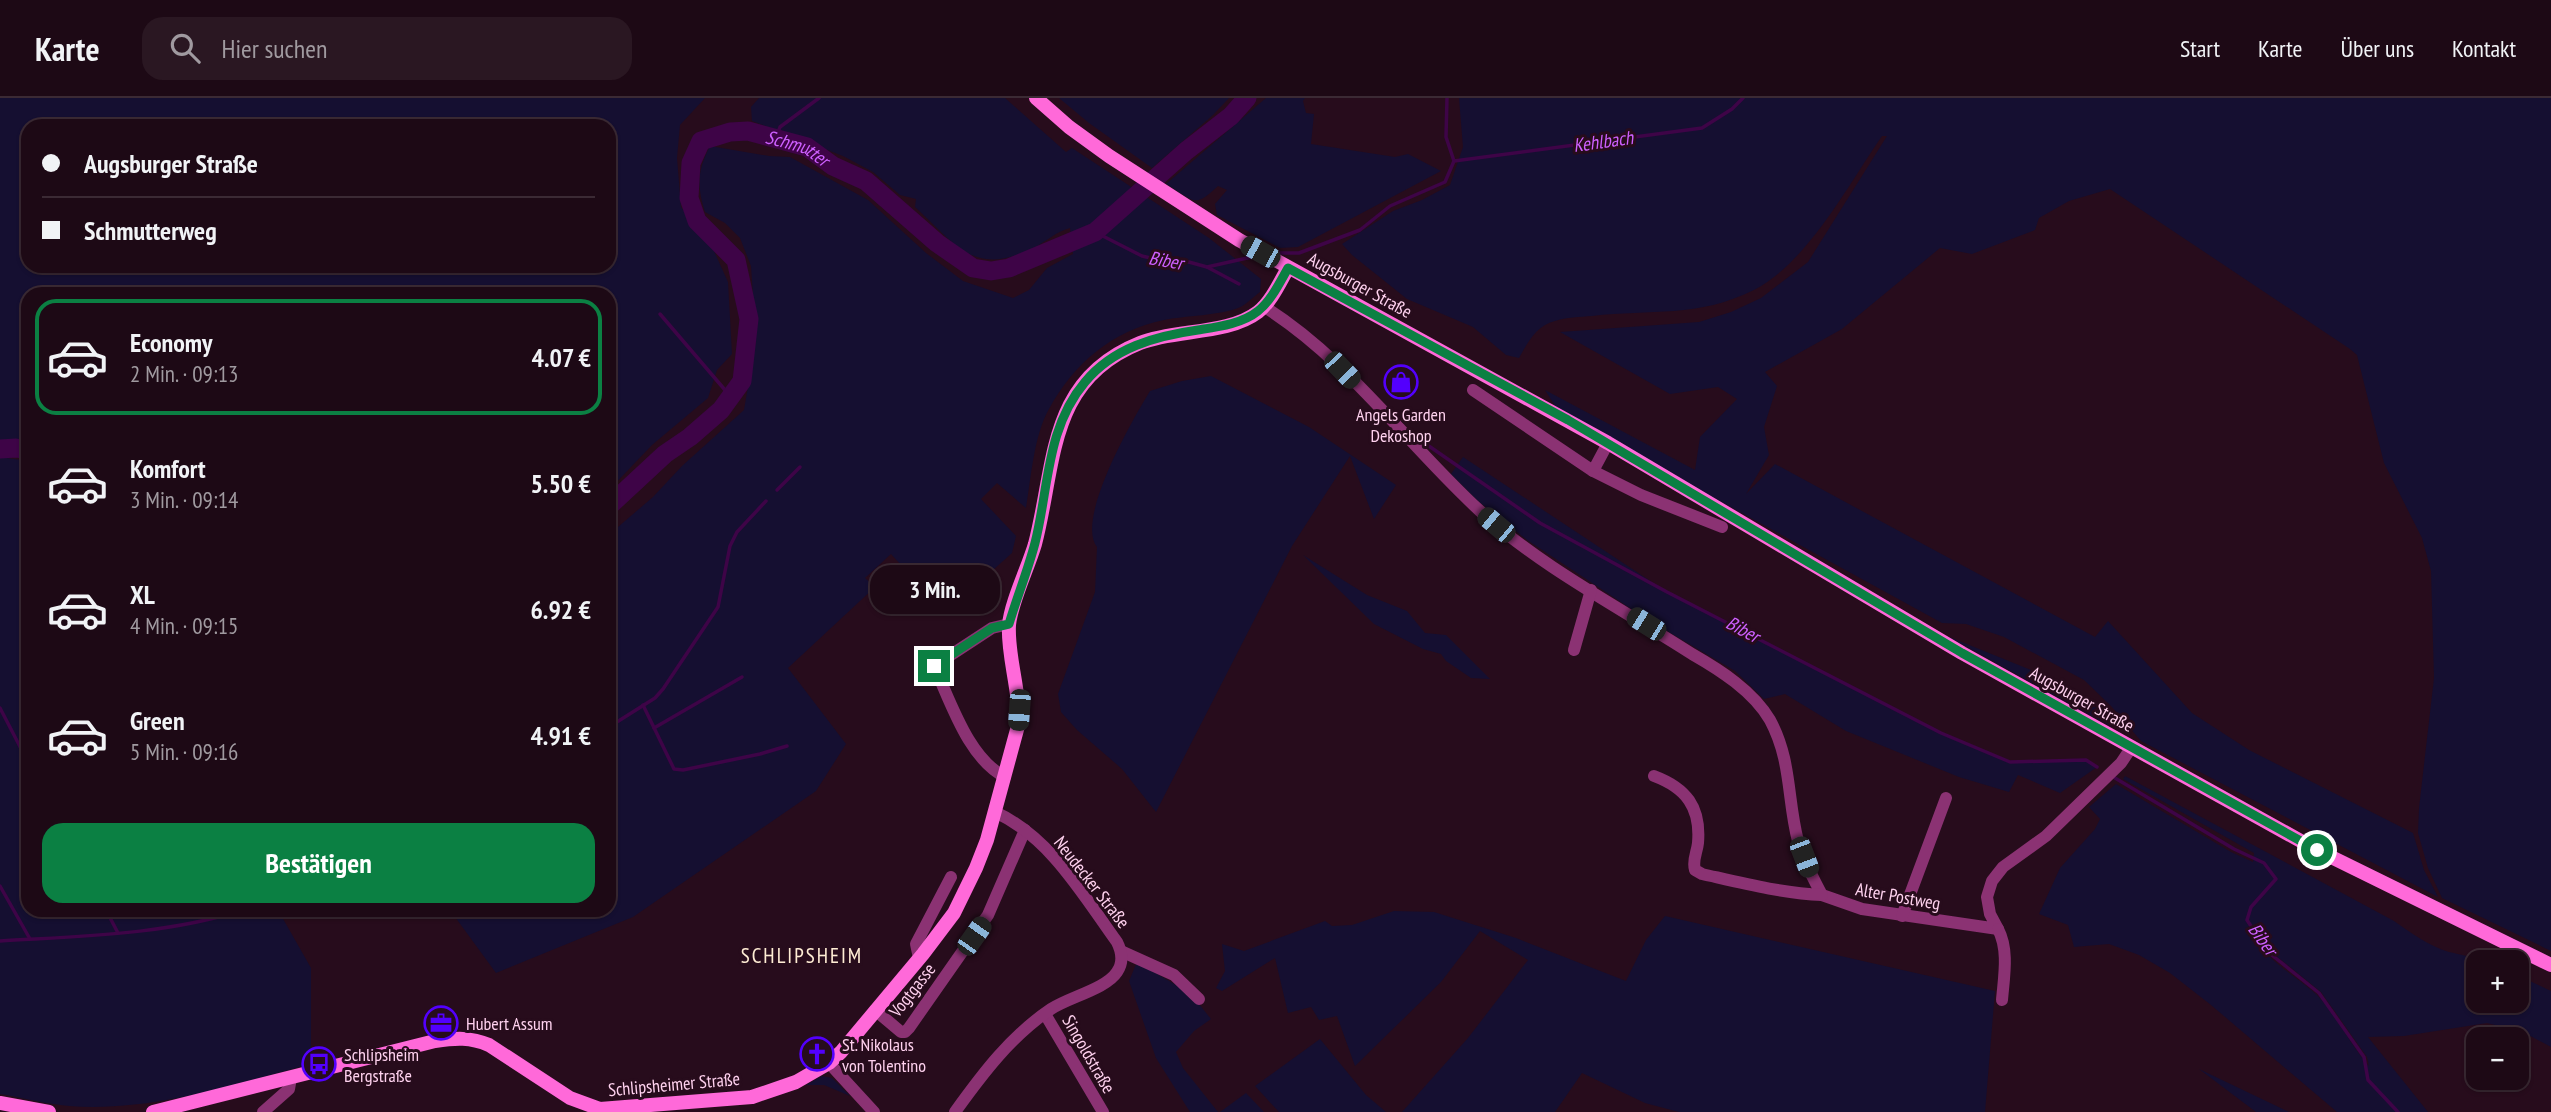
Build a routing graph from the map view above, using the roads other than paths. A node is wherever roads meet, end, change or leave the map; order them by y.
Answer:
1 (1036, 98) edge
2 (1285, 266) junction
3 (1263, 306) junction
4 (1473, 390) dead end
5 (1608, 443) junction
6 (1593, 471) junction
7 (1722, 527) dead end
8 (1591, 590) junction
9 (1009, 624) junction
10 (1574, 650) dead end
11 (2132, 748) junction
12 (1654, 776) dead end
13 (1005, 777) junction
14 (1946, 798) dead end
15 (995, 812) junction
16 (1025, 830) junction
17 (951, 877) dead end
18 (1822, 895) junction
19 (1902, 916) junction
20 (1998, 929) junction
21 (1123, 952) junction
22 (919, 958) junction
23 (2551, 965) edge
24 (1199, 999) dead end
25 (2003, 1000) dead end
26 (875, 1010) junction
27 (1045, 1014) junction
28 (829, 1063) junction
29 (291, 1078) junction
30 (0, 1103) edge
31 (590, 1110) edge
32 (49, 1112) edge
33 (153, 1112) edge
34 (263, 1112) edge
35 (874, 1112) edge
36 (955, 1112) edge
37 (1102, 1112) edge

1 - 2 street, Augsburger Straße
2 - 3 street, Schlipsheimer Straße
2 - 5 street, Augsburger Straße
3 - 8 street
3 - 9 street, Schlipsheimer Straße
4 - 6 street
5 - 6 street
5 - 11 street, Augsburger Straße
6 - 7 street
8 - 10 street
8 - 18 street
9 - 13 street, Schlipsheimer Straße
9 - 13 street
11 - 20 street
11 - 23 street, Augsburger Straße
12 - 18 street, Alter Postweg
13 - 15 street, Schlipsheimer Straße
14 - 19 street
15 - 16 street, Neudecker Straße
15 - 22 street, Schlipsheimer Straße
16 - 21 street, Neudecker Straße
16 - 26 street, Vogtgasse
17 - 22 street, Schlipsheimer Straße
18 - 19 street, Alter Postweg
19 - 20 street, Alter Postweg
20 - 25 street
21 - 24 street, Neudecker Straße
21 - 27 street, Neudecker Straße
22 - 26 street, Schlipsheimer Straße
26 - 28 street, Schlipsheimer Straße
27 - 36 street, Neudecker Straße
27 - 37 street, Singoldstraße
28 - 31 street, Schlipsheimer Straße
28 - 35 street
29 - 31 street, Schlipsheimer Straße
29 - 33 street, Schlipsheimer Straße
29 - 34 street
30 - 32 street

